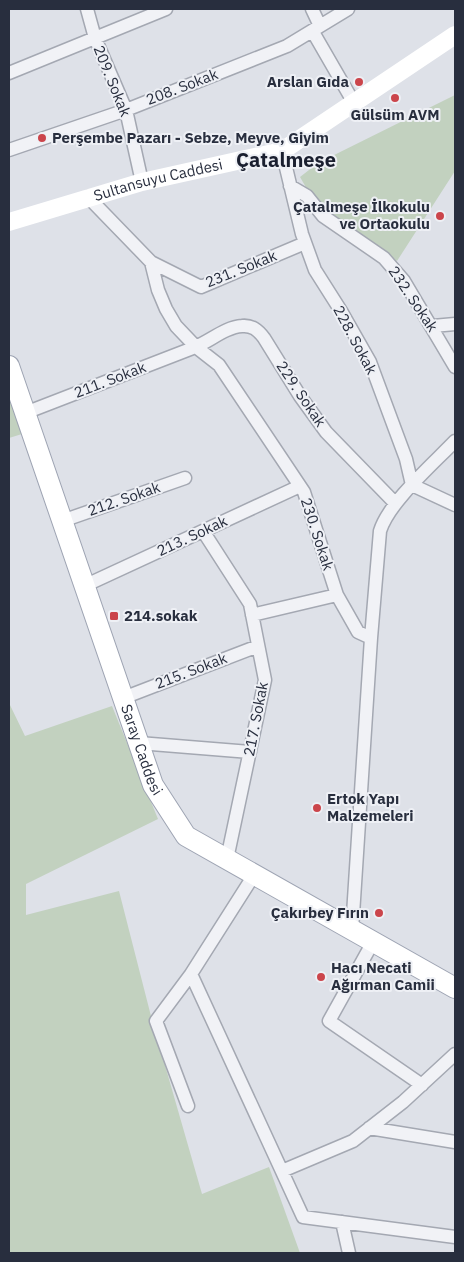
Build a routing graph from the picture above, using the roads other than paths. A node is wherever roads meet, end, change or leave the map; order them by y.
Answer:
1 (87, 9) edge
2 (166, 9) edge
3 (312, 9) edge
4 (348, 9) edge
5 (316, 29) junction
6 (455, 36) edge
7 (95, 38) junction
8 (9, 72) edge
9 (354, 103) junction
10 (126, 110) junction
11 (9, 150) edge
12 (282, 151) junction
13 (142, 182) junction
14 (290, 186) junction
15 (88, 197) junction
16 (9, 222) edge
17 (305, 243) junction
18 (151, 262) junction
19 (455, 324) edge
20 (433, 326) junction
21 (196, 347) junction
22 (9, 366) edge
23 (455, 367) edge
24 (25, 413) junction
25 (455, 441) edge
26 (185, 478) dead end
27 (412, 485) junction
28 (300, 486) junction
29 (395, 504) junction
30 (455, 505) edge
31 (62, 521) junction
32 (203, 531) junction
33 (84, 586) junction
34 (337, 595) junction
35 (252, 615) junction
36 (371, 638) junction
37 (258, 646) junction
38 (123, 698) junction
39 (139, 743) junction
40 (250, 752) junction
41 (226, 859) junction
42 (254, 875) junction
43 (352, 930) junction
44 (373, 942) junction
45 (191, 974) junction
46 (455, 988) edge
47 (455, 1054) edge
48 (422, 1085) junction
49 (188, 1106) dead end
50 (369, 1128) junction
51 (455, 1142) edge
52 (282, 1171) junction
53 (342, 1222) junction
54 (455, 1237) edge
55 (349, 1253) edge

1 - 7 street, 209. Sokak
2 - 7 street
3 - 5 street
4 - 5 street, 208. Sokak
5 - 9 street
5 - 10 street, 208. Sokak
6 - 9 street, Sultansuyu Caddesi
7 - 8 street
7 - 10 street, 209. Sokak
9 - 12 street, Sultansuyu Caddesi
10 - 11 street, 208. Sokak
10 - 13 street, 209. Sokak
12 - 13 street, Sultansuyu Caddesi
12 - 14 street, 228. Sokak
13 - 15 street, Sultansuyu Caddesi
14 - 17 street, 228. Sokak
14 - 20 street, 232. Sokak
15 - 16 street, Sultansuyu Caddesi
15 - 18 street
17 - 18 street, 231. Sokak
17 - 27 street, 228. Sokak
18 - 21 street, 230. Sokak
19 - 20 street
20 - 23 street, 232. Sokak
21 - 24 street, 211. Sokak
21 - 28 street, 230. Sokak
21 - 29 street, 229. Sokak
22 - 24 main road, Saray Caddesi
24 - 31 main road, Saray Caddesi
25 - 27 street
26 - 31 street, 212. Sokak
27 - 29 street
27 - 30 street
28 - 32 street, 213. Sokak
28 - 34 street, 230. Sokak
29 - 36 street
31 - 33 main road, Saray Caddesi
32 - 33 street, 213. Sokak
32 - 35 street, 217. Sokak
33 - 38 main road, Saray Caddesi
34 - 35 street
34 - 36 street, 230. Sokak
35 - 37 street, 217. Sokak
36 - 43 street
37 - 38 street, 215. Sokak
37 - 40 street, 217. Sokak
38 - 39 main road, Saray Caddesi
39 - 40 street
39 - 41 main road, Saray Caddesi
40 - 41 street, 217. Sokak
41 - 42 main road, Saray Caddesi
42 - 43 main road, Saray Caddesi
42 - 45 street
43 - 44 main road, Saray Caddesi
44 - 46 main road, Saray Caddesi
44 - 48 street
45 - 49 street
45 - 52 street
47 - 48 street
48 - 50 street
50 - 51 street
50 - 52 street
52 - 53 street
53 - 54 street
53 - 55 street

